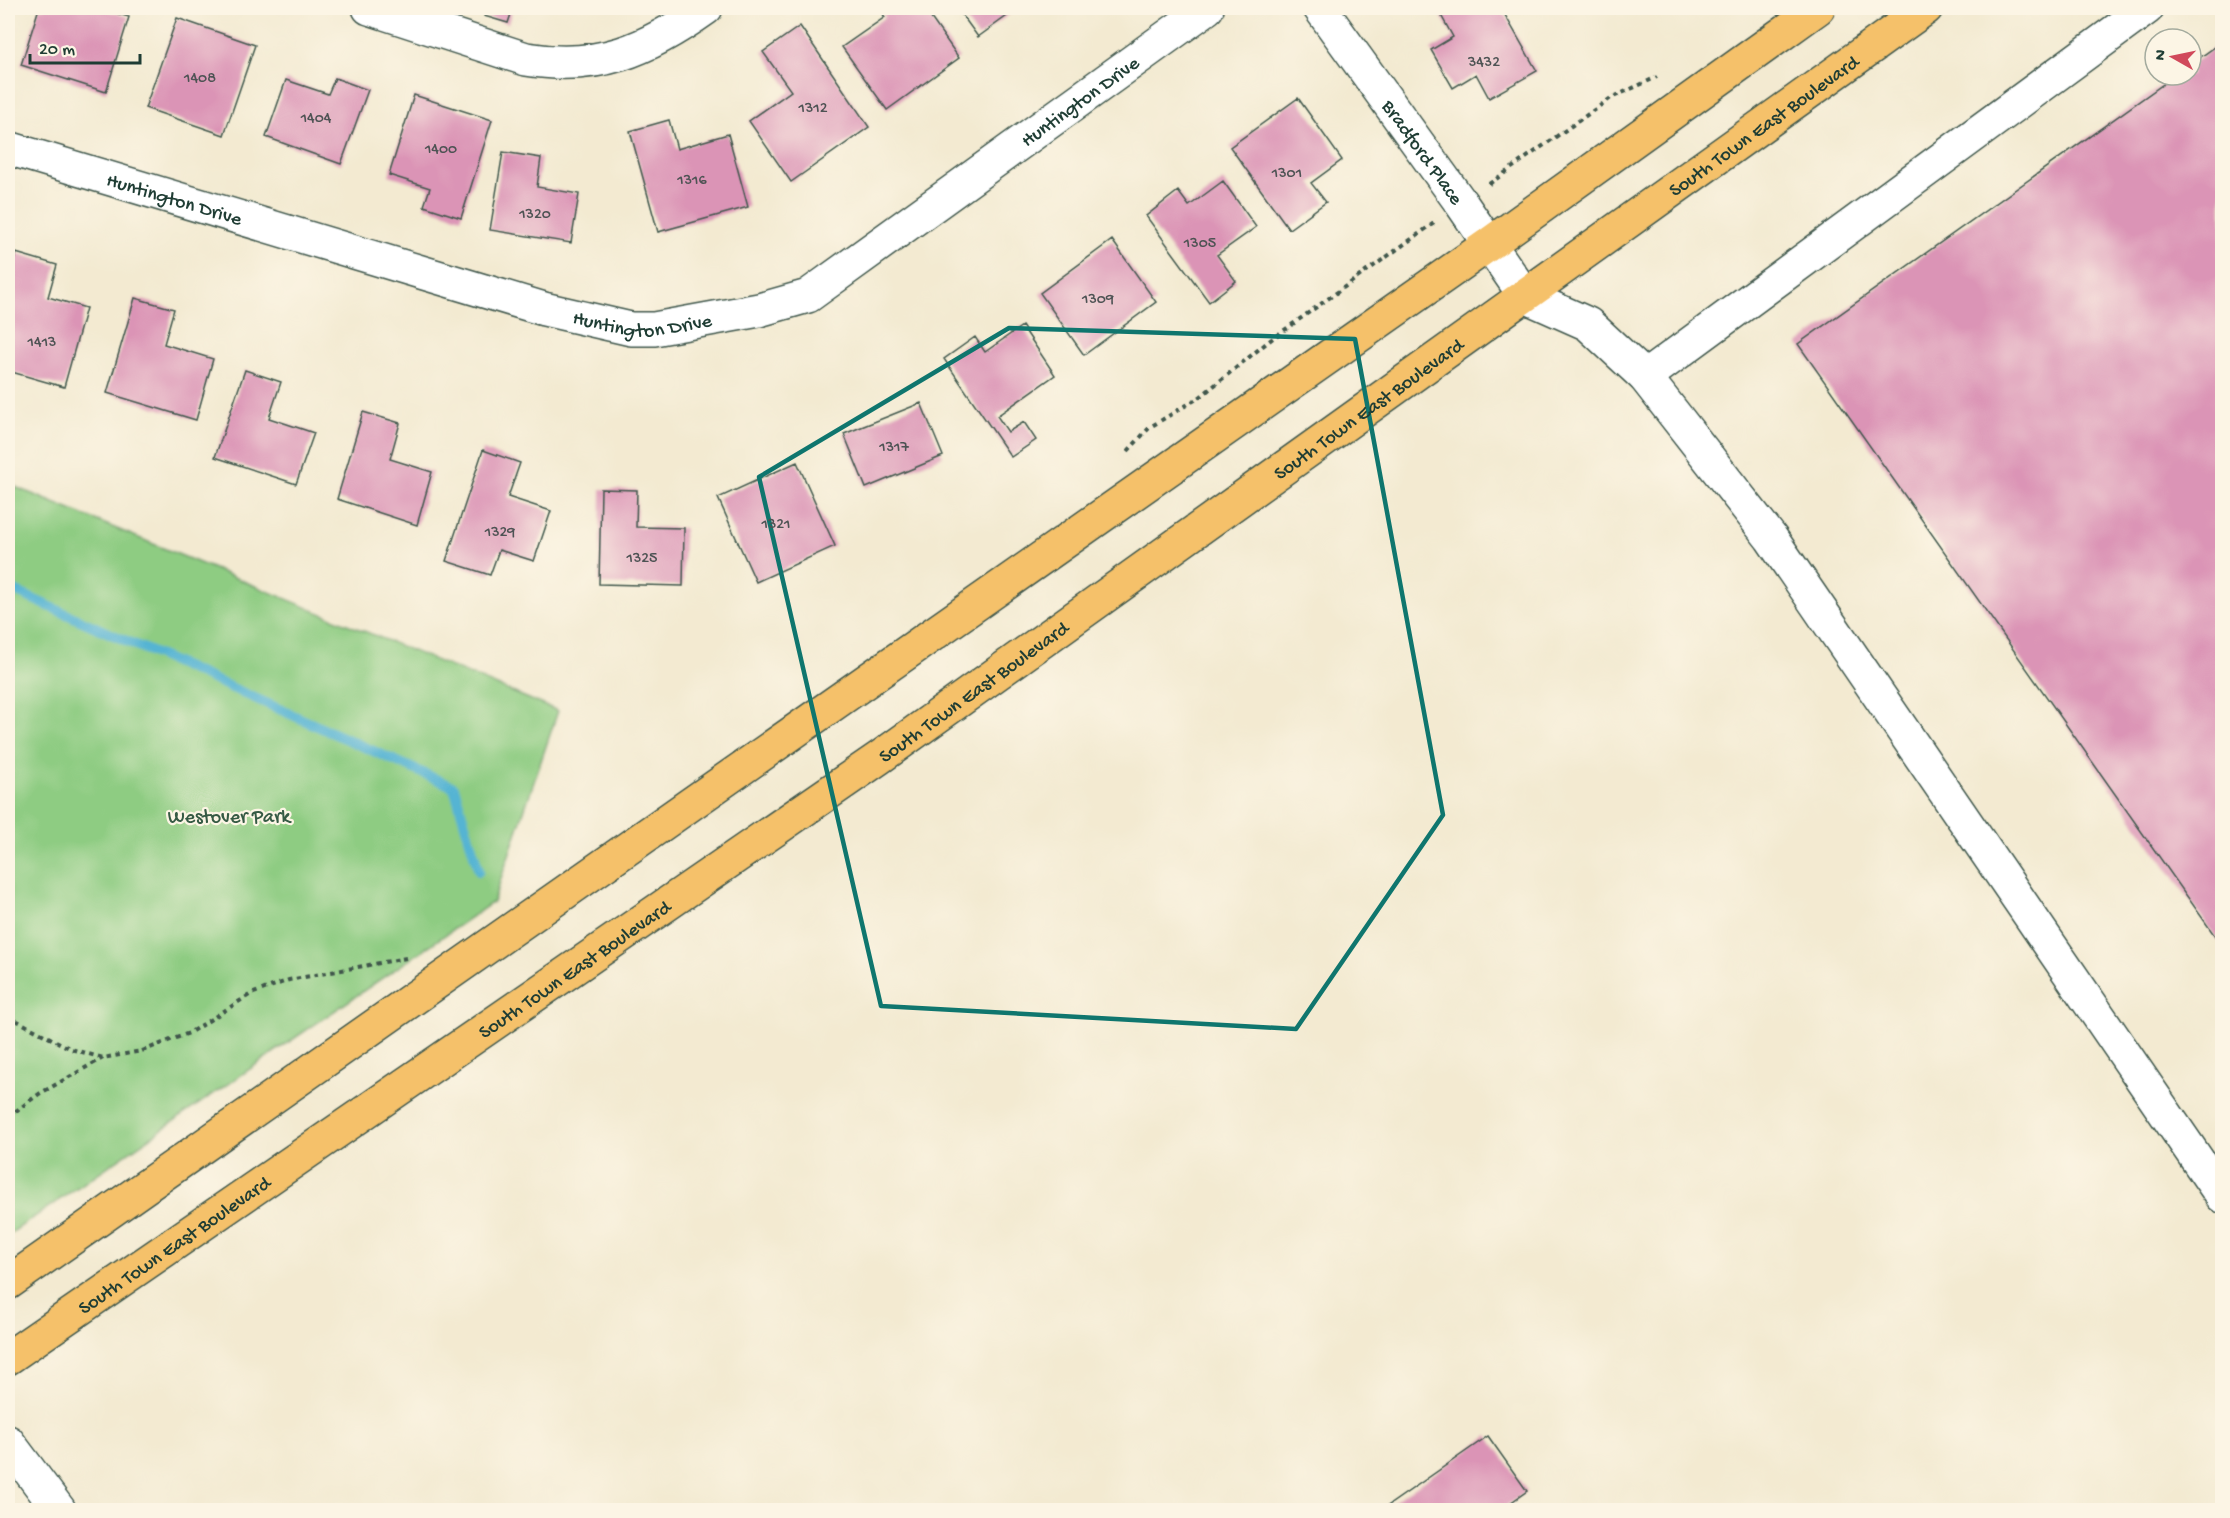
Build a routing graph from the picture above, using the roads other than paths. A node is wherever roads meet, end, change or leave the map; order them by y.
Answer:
1 (369, 8) edge
2 (706, 8) edge
3 (1207, 8) edge
4 (1320, 8) edge
5 (1818, 8) edge
6 (1926, 8) edge
7 (2147, 8) edge
8 (8, 148) edge
9 (1488, 245) junction
10 (1525, 296) junction
11 (1645, 376) junction
12 (2223, 1196) edge
13 (8, 1283) edge
14 (8, 1358) edge
15 (8, 1442) edge
16 (59, 1510) edge

1 - 2 street
3 - 8 street, Huntington Drive
4 - 9 street, Bradford Place
5 - 9 main road
6 - 10 main road, South Town East Boulevard
7 - 11 street
9 - 10 street, Bradford Place
9 - 13 main road
10 - 11 street
10 - 14 main road, South Town East Boulevard
11 - 12 street
15 - 16 street

